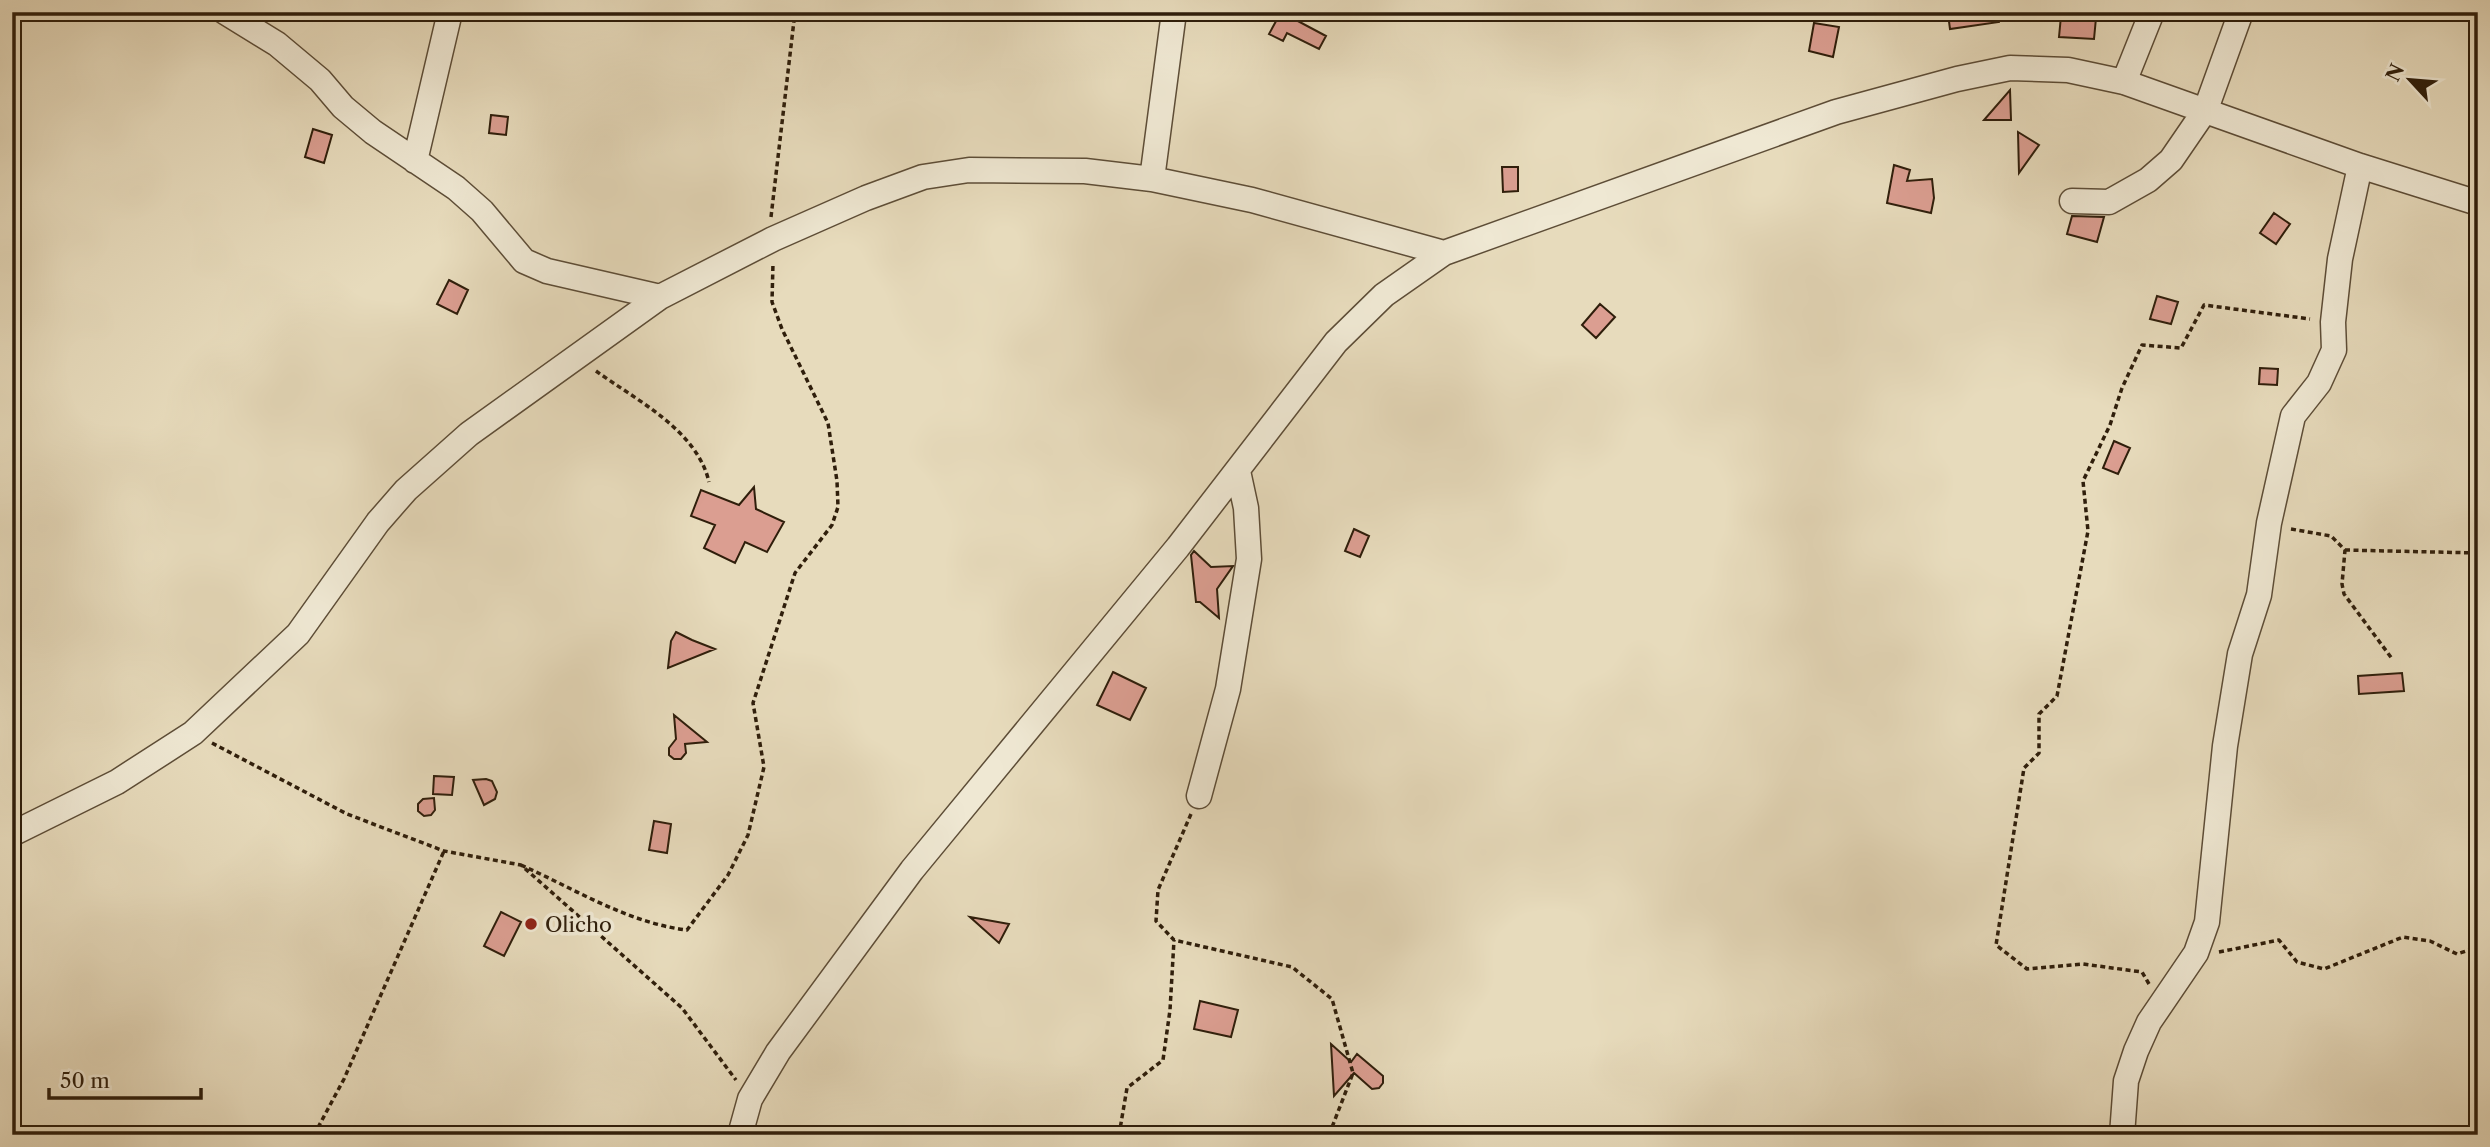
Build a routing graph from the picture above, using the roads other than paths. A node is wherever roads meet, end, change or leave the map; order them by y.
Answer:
1 (225, 12) edge
2 (450, 12) edge
3 (1174, 12) edge
4 (2152, 12) edge
5 (2241, 12) edge
6 (2124, 82) junction
7 (2206, 109) junction
8 (415, 160) junction
9 (2360, 166) junction
10 (1152, 179) junction
11 (2072, 201) dead end
12 (2478, 202) edge
13 (1444, 253) junction
14 (660, 297) junction
15 (1238, 471) junction
16 (1199, 796) road end
17 (12, 834) edge
18 (740, 1135) edge
19 (2122, 1135) edge

1 - 8 street
2 - 8 street
3 - 10 street
4 - 6 street
5 - 7 street
6 - 7 street
6 - 13 street
7 - 9 street
7 - 11 street
8 - 14 street
9 - 12 street
9 - 19 street
10 - 13 street
10 - 14 street
13 - 15 street
14 - 17 street
15 - 16 street
15 - 18 street

